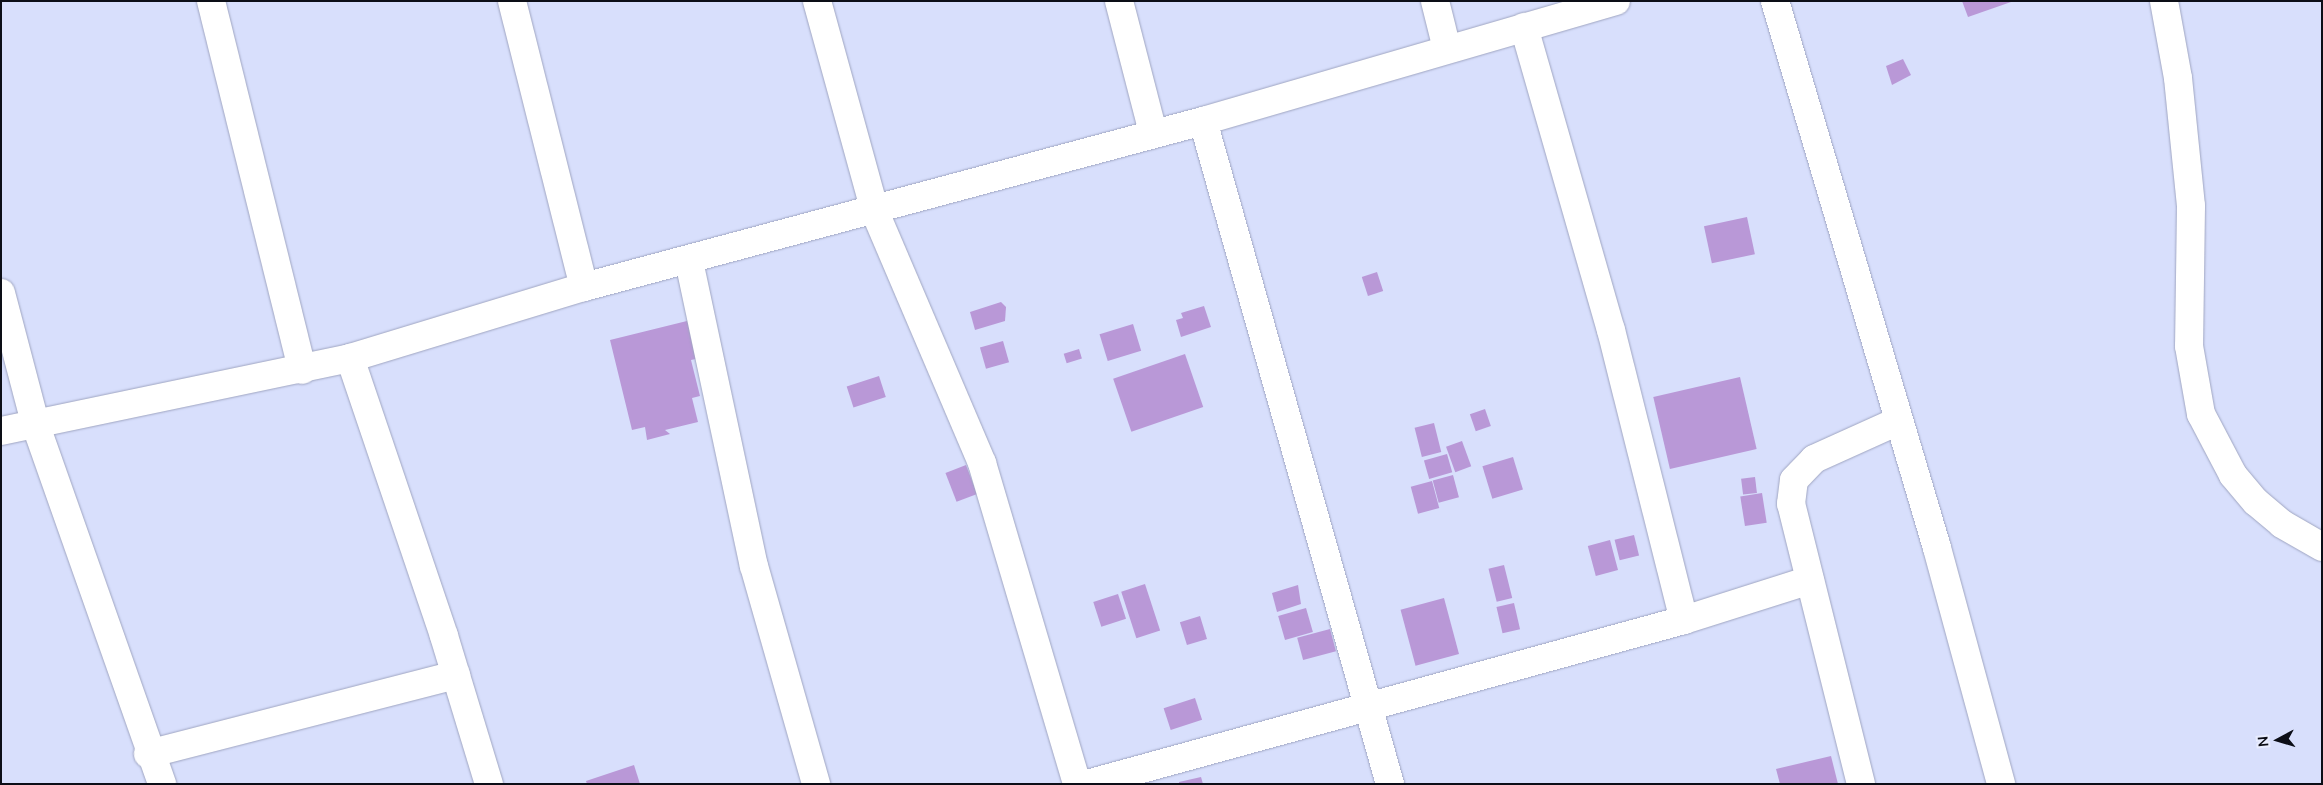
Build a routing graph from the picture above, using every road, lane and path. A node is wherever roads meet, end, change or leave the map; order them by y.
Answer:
1 (211, 1) edge
2 (512, 1) edge
3 (817, 1) edge
4 (1119, 1) edge
5 (1435, 1) edge
6 (1616, 1) edge
7 (1775, 1) edge
8 (2164, 1) edge
9 (1524, 27) junction
10 (1447, 49) junction
11 (1203, 121) junction
12 (1153, 132) junction
13 (875, 212) junction
14 (689, 261) junction
15 (584, 287) junction
16 (1, 293) edge
17 (350, 358) junction
18 (302, 370) junction
19 (1896, 422) junction
20 (36, 423) junction
21 (1, 431) edge
22 (2322, 548) edge
23 (1810, 580) junction
24 (1684, 620) junction
25 (456, 675) junction
26 (1369, 705) junction
27 (148, 754) junction
28 (162, 784) edge
29 (488, 784) edge
30 (816, 784) edge
31 (1077, 784) edge
32 (1087, 784) edge
33 (1390, 784) edge
34 (1861, 784) edge
35 (2001, 784) edge

1 - 18 street
2 - 15 street
3 - 13 street
4 - 12 street
5 - 10 street
6 - 9 street
7 - 19 street
8 - 22 street
9 - 10 street
9 - 24 street
10 - 11 street
11 - 12 street
11 - 26 street
12 - 13 street
13 - 14 street
13 - 31 street
14 - 15 street
14 - 30 street
15 - 17 street
16 - 20 street
17 - 18 street
17 - 25 street
18 - 20 street
19 - 23 street
19 - 35 street
20 - 21 street
20 - 27 street
23 - 24 street
23 - 34 street
24 - 26 street
25 - 27 street
25 - 29 street
26 - 32 street
26 - 33 street
27 - 28 street

